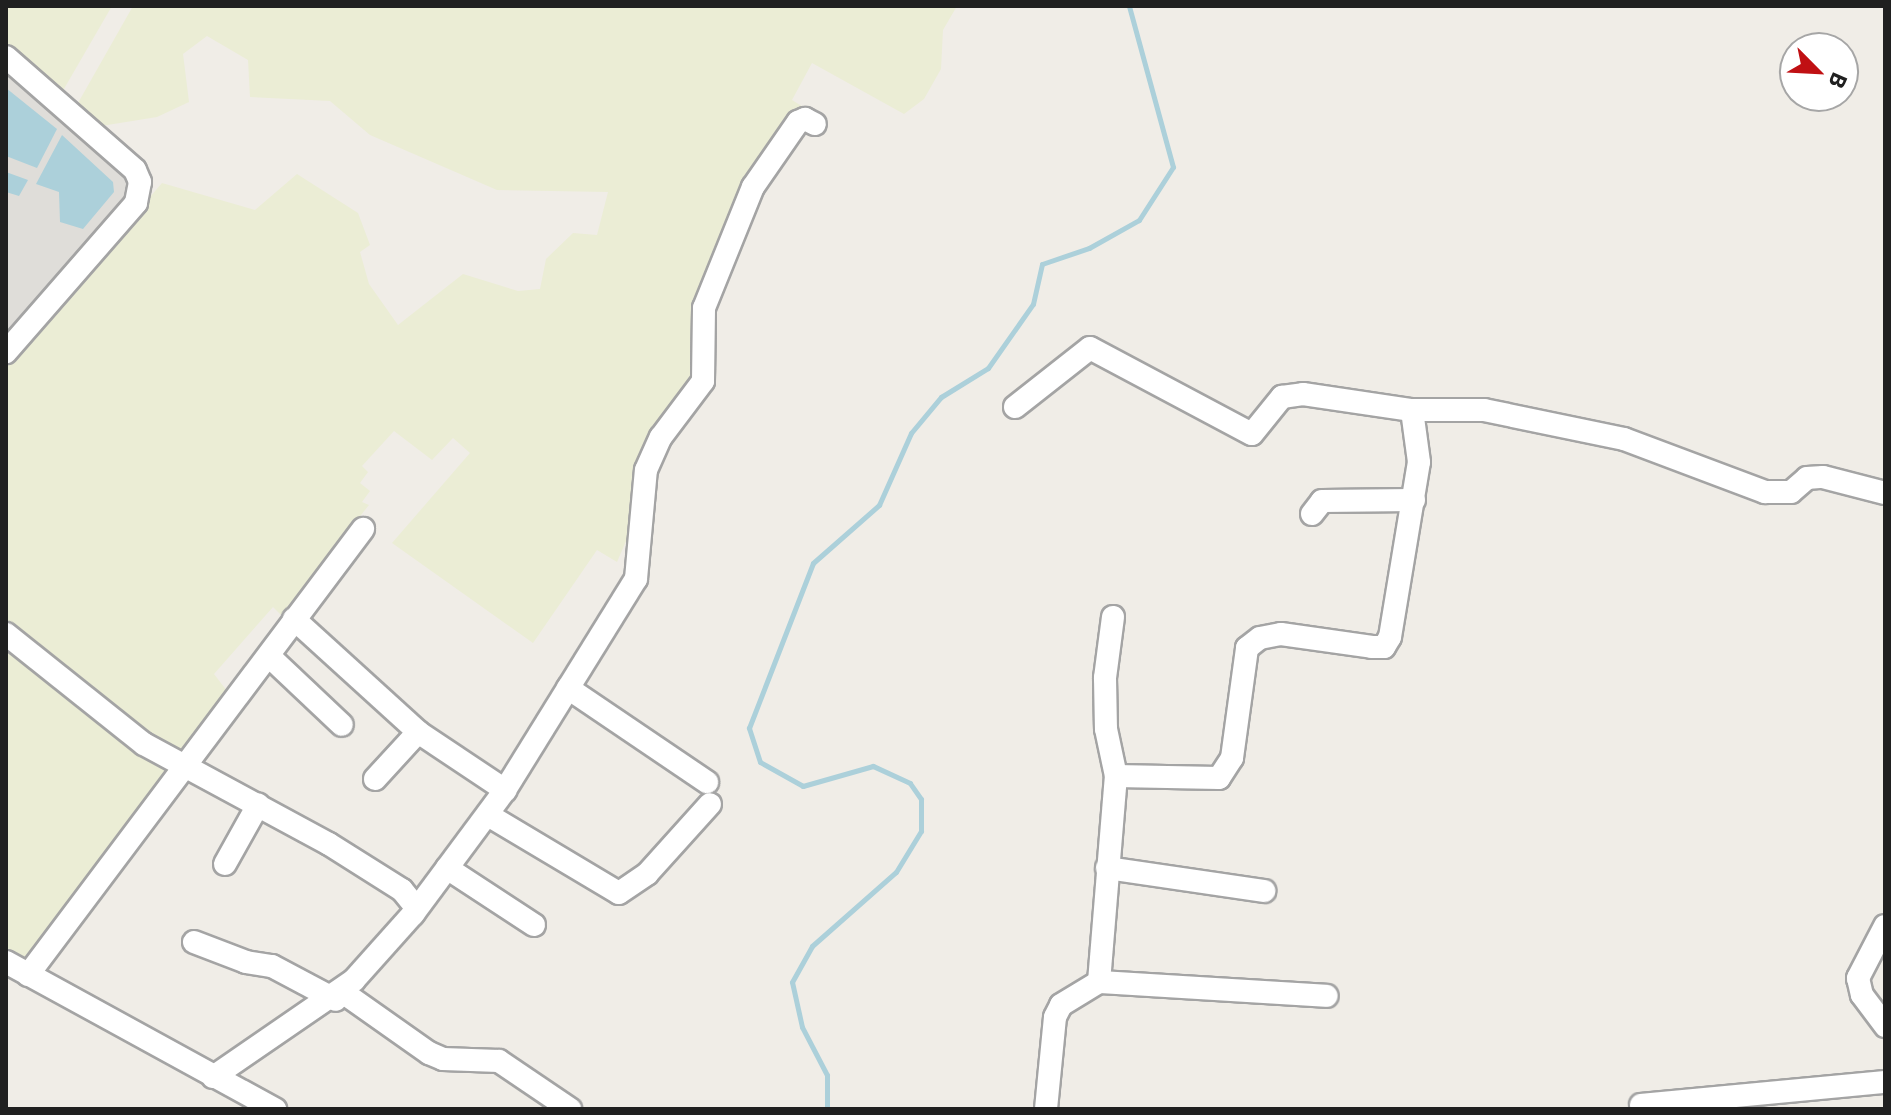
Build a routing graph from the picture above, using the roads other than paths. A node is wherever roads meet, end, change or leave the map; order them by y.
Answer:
1 (6, 57) edge
2 (815, 124) dead end
3 (6, 352) edge
4 (1015, 407) dead end
5 (1412, 410) junction
6 (1885, 493) edge
7 (1414, 500) junction
8 (1312, 514) dead end
9 (363, 529) dead end
10 (1113, 617) dead end
11 (294, 619) junction
12 (6, 634) edge
13 (269, 656) junction
14 (568, 688) junction
15 (342, 725) dead end
16 (418, 732) junction
17 (187, 764) junction
18 (1116, 776) junction
19 (375, 779) dead end
20 (505, 790) junction
21 (258, 805) junction
22 (488, 815) junction
23 (225, 864) dead end
24 (447, 868) junction
25 (1107, 868) junction
26 (1264, 891) dead end
27 (416, 907) junction
28 (534, 925) dead end
29 (1885, 926) edge
30 (194, 942) dead end
31 (6, 962) edge
32 (28, 975) junction
33 (1099, 982) junction
34 (1327, 996) dead end
35 (336, 997) junction
36 (1885, 1026) edge
37 (213, 1077) junction
38 (1885, 1082) edge
39 (1641, 1105) dead end
40 (275, 1109) edge
41 (570, 1109) edge
42 (1046, 1109) edge

1 - 3 street
2 - 14 street
4 - 5 street
5 - 6 street
5 - 7 street
7 - 8 street
7 - 18 street
9 - 11 street
10 - 18 street
11 - 13 street
11 - 16 street
12 - 17 street
13 - 15 street
13 - 17 street
14 - 20 street
14 - 22 street
16 - 19 street
16 - 20 street
17 - 21 street
17 - 32 street
18 - 25 street
20 - 22 street
21 - 23 street
21 - 27 street
22 - 24 street
24 - 27 street
24 - 28 street
25 - 26 street
25 - 33 street
27 - 35 street
29 - 36 street
30 - 35 street
31 - 32 street
32 - 37 street
33 - 34 street
33 - 42 street
35 - 37 street
35 - 41 street
37 - 40 street
38 - 39 street

